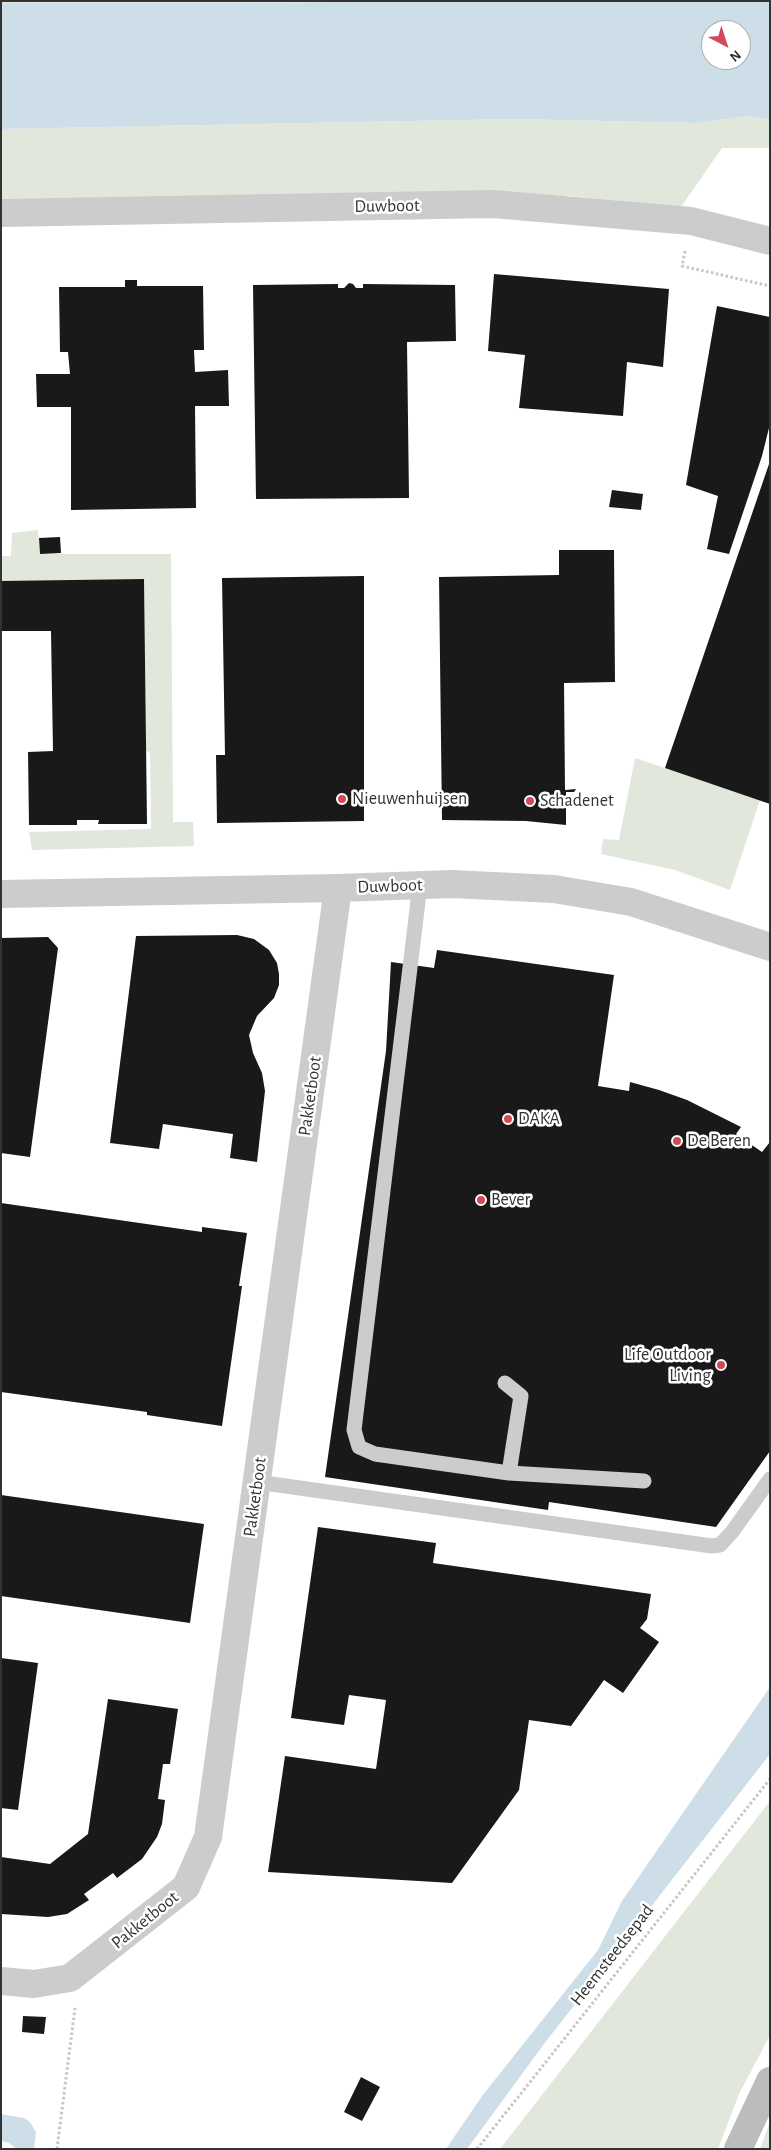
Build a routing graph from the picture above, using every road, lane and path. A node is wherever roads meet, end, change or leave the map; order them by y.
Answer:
1 (1, 213) edge
2 (691, 220) junction
3 (770, 241) edge
4 (770, 286) edge
5 (420, 885) junction
6 (338, 888) junction
7 (1, 894) edge
8 (770, 947) edge
9 (505, 1383) dead end
10 (509, 1473) junction
11 (770, 1479) edge
12 (257, 1482) junction
13 (644, 1482) dead end
14 (770, 1779) edge
15 (70, 1978) junction
16 (1, 1981) edge
17 (770, 2081) edge
18 (57, 2149) edge
19 (477, 2149) edge
20 (738, 2149) edge

1 - 2 street, Duwboot
2 - 3 street, Duwboot
2 - 4 path
5 - 6 street, Duwboot
5 - 8 street, Duwboot
5 - 10 lane
6 - 7 street, Duwboot
6 - 12 street, Pakketboot
9 - 10 lane
10 - 13 lane
11 - 12 lane
12 - 15 street, Pakketboot
14 - 19 path, Heemsteedsepad
15 - 16 street, Pakketboot
15 - 18 path
17 - 20 main road

